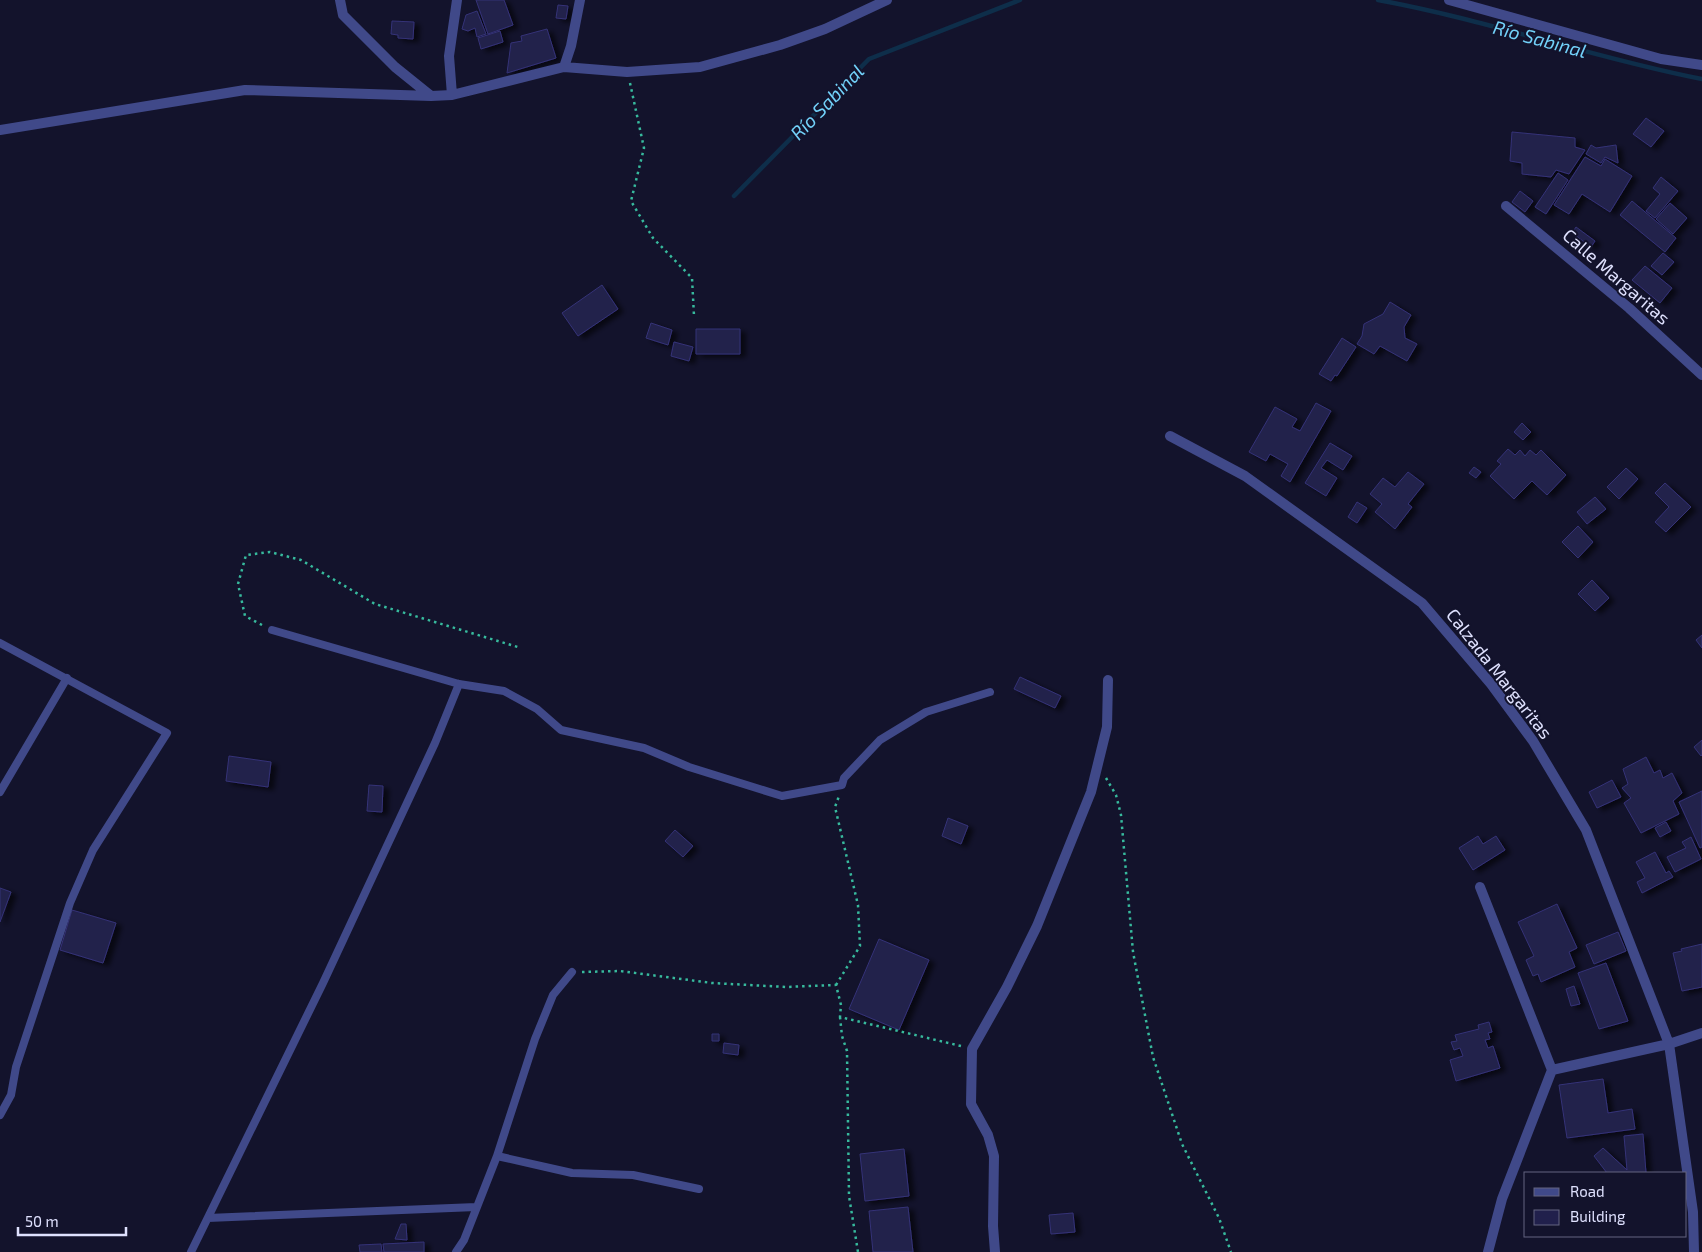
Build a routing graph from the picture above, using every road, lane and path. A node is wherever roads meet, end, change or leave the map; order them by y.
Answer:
1 (340, 0) edge
2 (456, 0) edge
3 (580, 0) edge
4 (887, 0) edge
5 (1449, 0) edge
6 (1702, 65) edge
7 (564, 68) junction
8 (627, 72) junction
9 (452, 95) junction
10 (431, 96) junction
11 (0, 130) edge
12 (1506, 206) dead end
13 (694, 316) dead end
14 (1702, 375) edge
15 (1170, 436) dead end
16 (272, 630) joint
17 (0, 643) edge
18 (521, 648) dead end
19 (67, 678) junction
20 (1108, 680) dead end
21 (459, 684) junction
22 (990, 692) dead end
23 (1098, 764) junction
24 (842, 785) junction
25 (0, 792) edge
26 (1480, 887) dead end
27 (572, 972) joint
28 (836, 985) junction
29 (840, 1018) junction
30 (1702, 1033) edge
31 (1669, 1044) junction
32 (972, 1049) junction
33 (1552, 1070) junction
34 (0, 1116) edge
35 (497, 1156) junction
36 (699, 1189) dead end
37 (476, 1207) junction
38 (208, 1218) junction
39 (191, 1252) edge
40 (456, 1252) edge
41 (858, 1252) edge
42 (995, 1252) edge
43 (1231, 1252) edge
44 (1488, 1252) edge
45 (1694, 1252) edge

1 - 10 street
2 - 9 street
3 - 7 street
4 - 8 street
5 - 6 street
7 - 8 street
7 - 9 street
8 - 13 path
9 - 10 street
10 - 11 street
12 - 14 street, Calle Margaritas
15 - 31 street, Calzada Margaritas
16 - 18 path
16 - 21 lane
17 - 19 lane
19 - 25 lane
19 - 34 lane
20 - 23 street
21 - 24 lane
21 - 38 lane
22 - 24 lane
23 - 32 street
23 - 43 path
24 - 28 path
26 - 33 street
27 - 28 path
27 - 35 lane
28 - 29 path
29 - 32 path
29 - 41 path
30 - 31 street
31 - 33 street
31 - 45 street, Calzada Margaritas
32 - 42 street
33 - 44 street
35 - 36 lane
35 - 37 lane
37 - 38 lane
37 - 40 lane
38 - 39 lane

